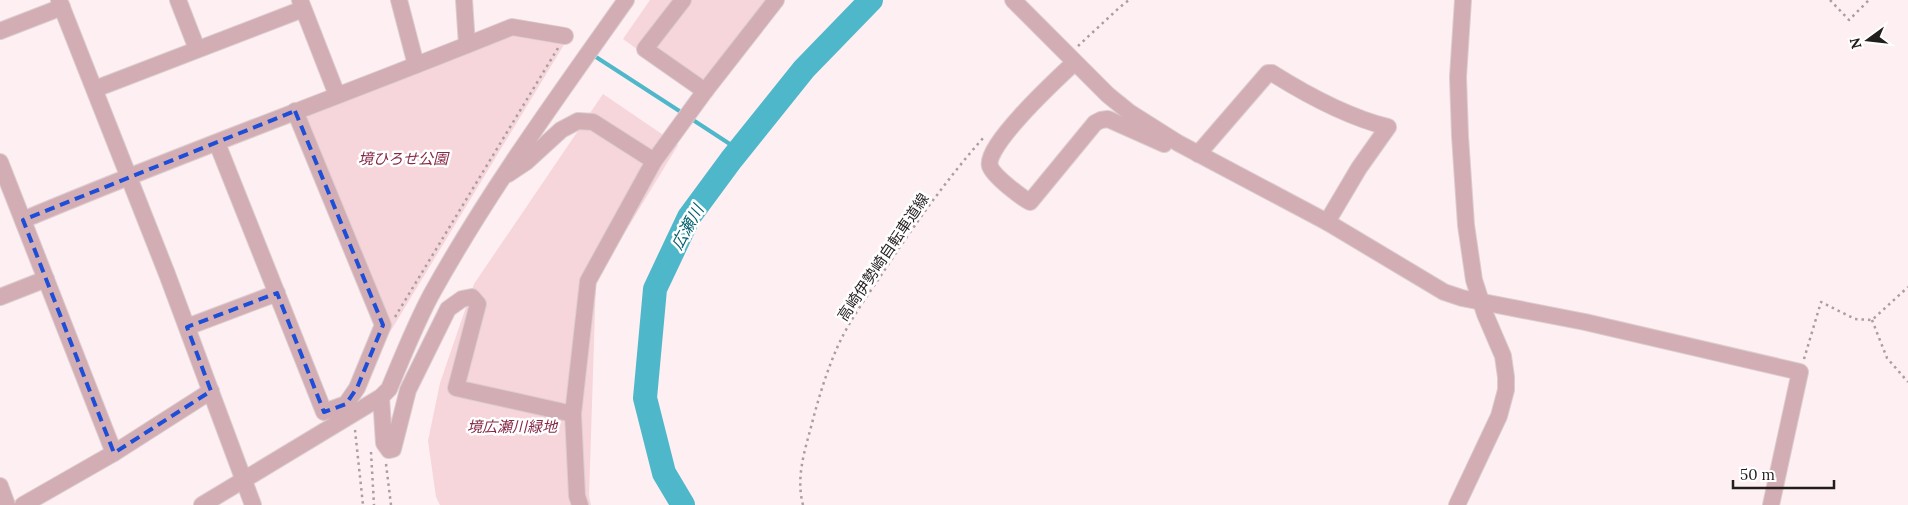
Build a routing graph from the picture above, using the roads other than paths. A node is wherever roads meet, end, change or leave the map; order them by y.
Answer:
1 (178, 0) edge
2 (399, 0) edge
3 (464, 0) edge
4 (626, 0) edge
5 (682, 0) edge
6 (776, 0) edge
7 (1013, 0) edge
8 (1463, 0) edge
9 (60, 4) edge
10 (301, 4) edge
11 (0, 31) edge
12 (566, 36) dead end
13 (467, 45) junction
14 (198, 49) junction
15 (1071, 56) junction
16 (416, 65) junction
17 (95, 89) junction
18 (704, 91) junction
19 (337, 95) junction
20 (295, 110) junction
21 (217, 143) junction
22 (1178, 143) junction
23 (1198, 154) junction
24 (654, 161) junction
25 (0, 162) edge
26 (128, 176) junction
27 (502, 178) junction
28 (23, 220) junction
29 (1327, 222) junction
30 (46, 279) junction
31 (277, 293) junction
32 (0, 296) edge
33 (1480, 300) junction
34 (187, 327) junction
35 (211, 391) junction
36 (381, 397) junction
37 (573, 414) junction
38 (114, 453) junction
39 (244, 479) junction
40 (0, 486) edge
41 (7, 505) edge
42 (23, 505) edge
43 (202, 505) edge
44 (253, 505) edge
45 (580, 505) edge
46 (1457, 505) edge
47 (1771, 505) edge

1 - 14 street
2 - 16 street
3 - 13 street
4 - 27 street
5 - 18 street
6 - 18 street
7 - 15 street
8 - 33 street
9 - 11 street
9 - 17 street
10 - 14 street
10 - 19 street
12 - 13 street
13 - 16 street
14 - 17 street
15 - 22 street
15 - 22 street
16 - 19 street
17 - 26 street
18 - 24 street
19 - 20 street
20 - 21 street
20 - 31 street
21 - 26 street
21 - 31 street
22 - 23 street
23 - 29 street
23 - 29 street
24 - 27 street
24 - 37 street
25 - 28 street
26 - 28 street
26 - 34 street
27 - 36 street
28 - 30 street
29 - 33 street
30 - 32 street
30 - 38 street
31 - 34 street
33 - 46 street
33 - 47 street
34 - 35 street
35 - 38 street
35 - 39 street
36 - 37 street
36 - 39 street
37 - 45 street
38 - 42 street
39 - 43 street
39 - 44 street
40 - 41 street

